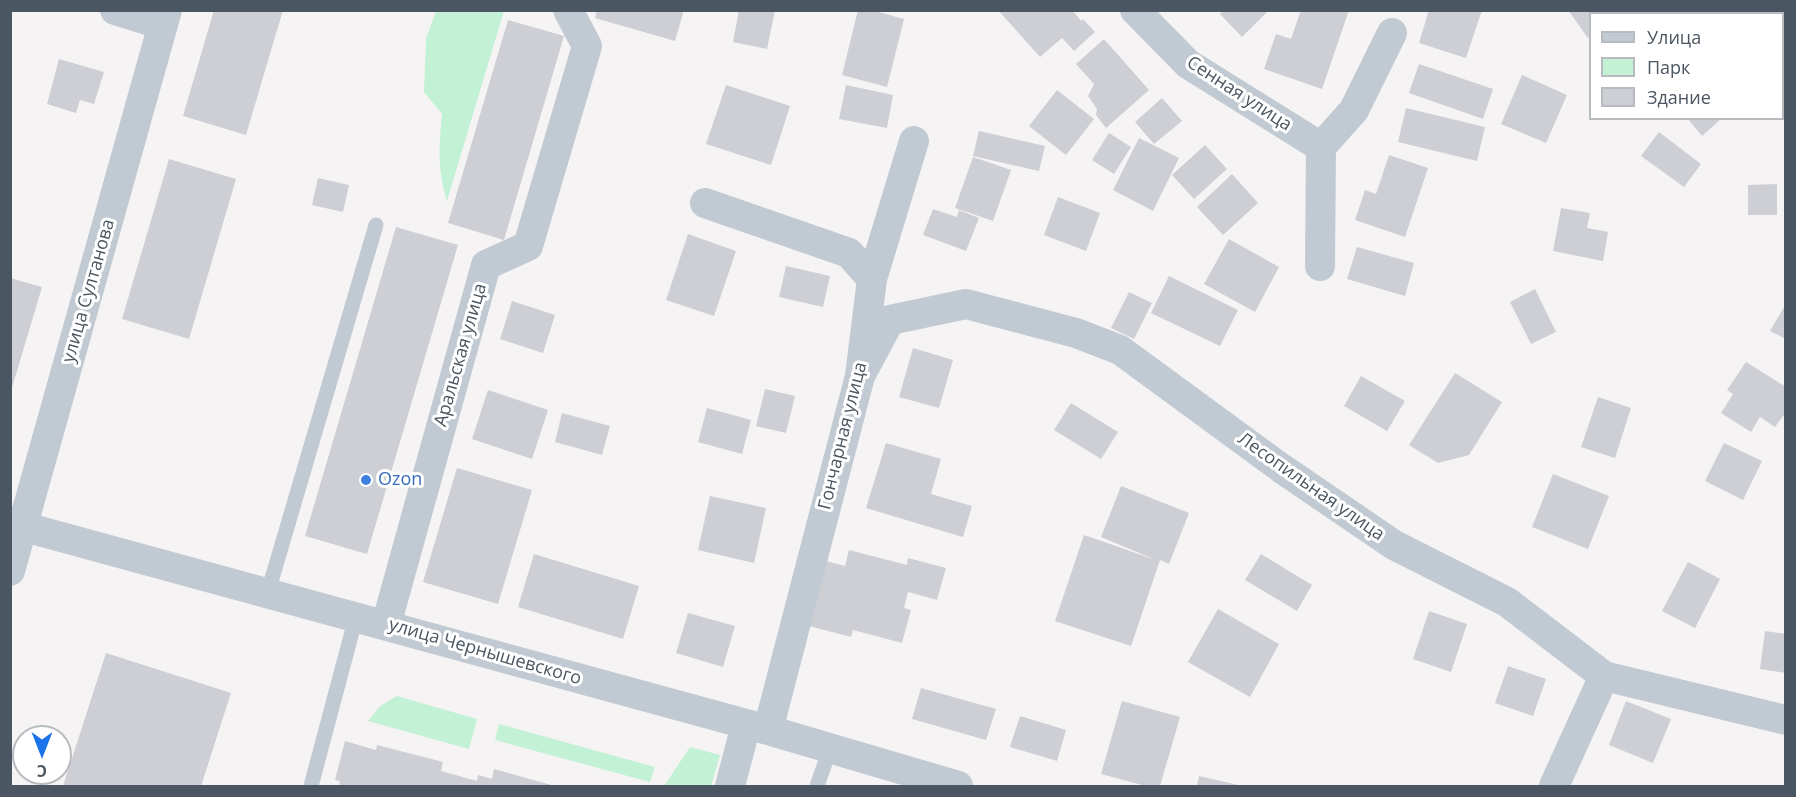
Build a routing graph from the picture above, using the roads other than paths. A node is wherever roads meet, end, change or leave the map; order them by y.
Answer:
1 (115, 10) edge
2 (568, 10) edge
3 (1136, 10) edge
4 (165, 18) edge
5 (1392, 33) dead end
6 (914, 141) dead end
7 (1320, 147) junction
8 (705, 203) dead end
9 (376, 225) dead end
10 (1320, 266) dead end
11 (873, 279) junction
12 (860, 376) junction
13 (16, 525) edge
14 (10, 571) edge
15 (268, 592) junction
16 (356, 617) junction
17 (386, 625) junction
18 (1604, 676) junction
19 (1785, 720) edge
20 (757, 728) junction
21 (830, 749) junction
22 (311, 786) edge
23 (730, 786) edge
24 (817, 786) edge
25 (958, 786) edge
26 (1554, 786) edge

1 - 4 street
2 - 17 street, Аральская улица
3 - 7 street, Сенная улица
4 - 13 street, улица Султанова
5 - 7 street
6 - 11 street, Гончарная улица
7 - 10 street
8 - 11 street
9 - 15 lane
11 - 12 street, Гончарная улица
12 - 18 street, Лесопильная улица
12 - 20 street, Гончарная улица
13 - 14 street, улица Султанова
13 - 15 street, улица Чернышевского
15 - 16 street, улица Чернышевского
16 - 17 street, улица Чернышевского
16 - 22 lane
17 - 20 street, улица Чернышевского
18 - 19 street, Лесопильная улица
18 - 26 street
20 - 21 street, улица Чернышевского
20 - 23 street, Гончарная улица
21 - 24 lane
21 - 25 street, улица Чернышевского

